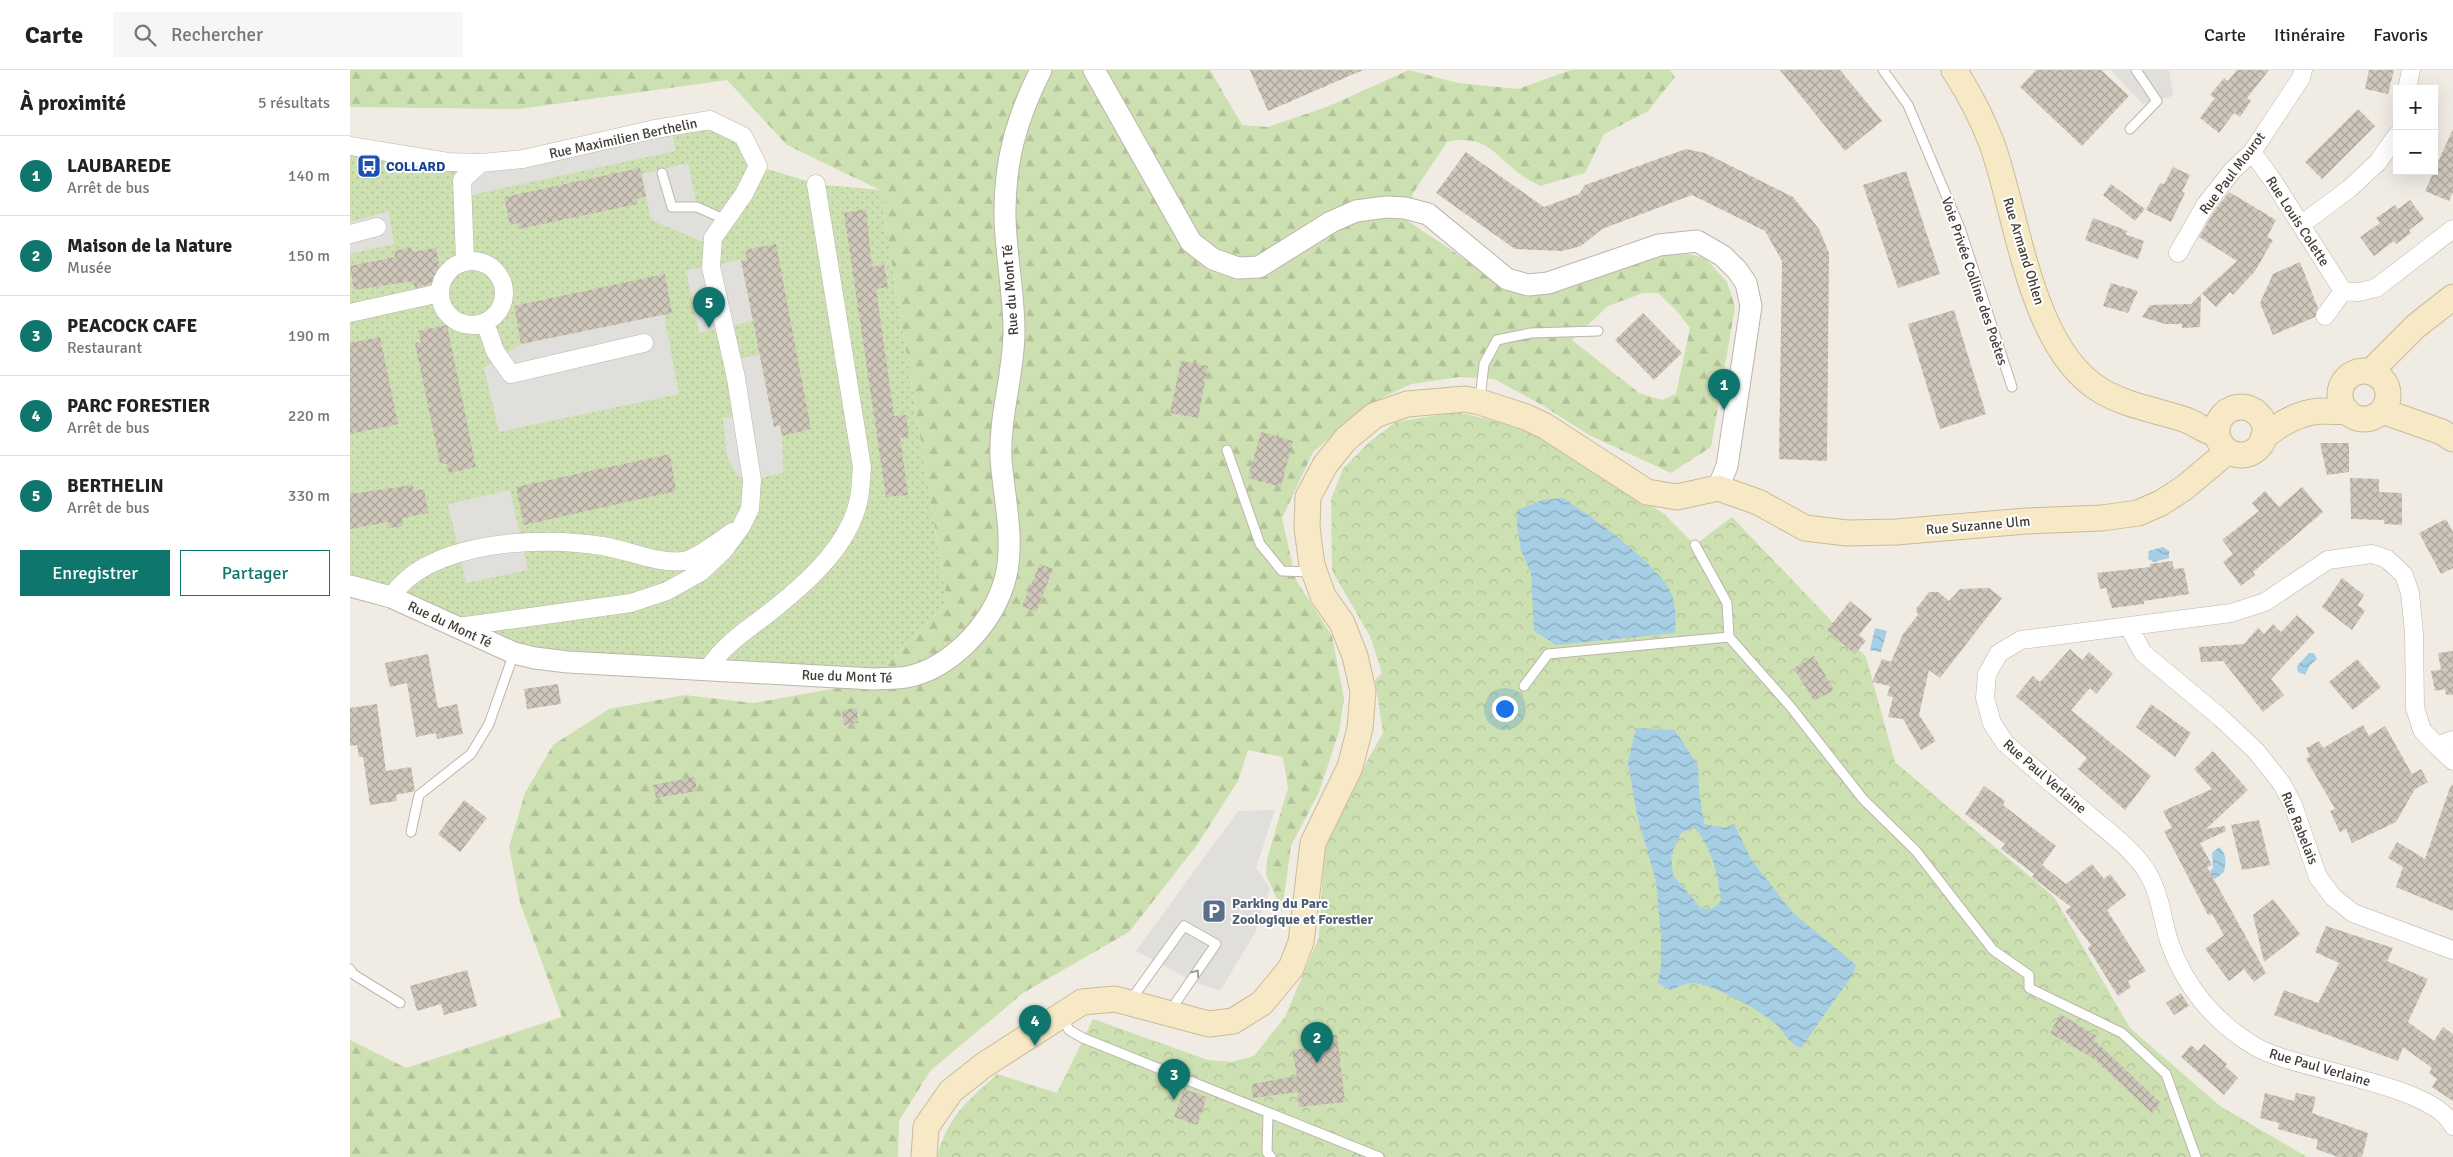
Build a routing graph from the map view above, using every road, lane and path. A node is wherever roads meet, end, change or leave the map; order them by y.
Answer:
1 (1041, 70) edge
2 (1094, 70) edge
3 (1883, 70) edge
4 (1954, 70) edge
5 (2136, 70) edge
6 (2303, 70) edge
7 (2411, 70) edge
8 (2408, 85) edge
9 (2130, 129) dead end
10 (2393, 141) edge
11 (350, 146) edge
12 (2252, 152) junction
13 (481, 163) junction
14 (662, 173) dead end
15 (816, 184) dead end
16 (726, 220) junction
17 (2302, 224) junction
18 (377, 227) dead end
19 (2453, 229) edge
20 (350, 234) edge
21 (2178, 253) dead end
22 (465, 262) junction
23 (2344, 291) junction
24 (440, 293) junction
25 (2453, 298) edge
26 (350, 313) edge
27 (2324, 316) dead end
28 (485, 322) junction
29 (1598, 331) dead end
30 (644, 343) dead end
31 (2373, 372) junction
32 (2012, 387) dead end
33 (1480, 402) junction
34 (2344, 402) junction
35 (2385, 404) junction
36 (2256, 413) junction
37 (2453, 425) edge
38 (2222, 434) junction
39 (2263, 438) junction
40 (2453, 439) edge
41 (1227, 450) dead end
42 (1718, 488) junction
43 (742, 527) junction
44 (1695, 545) dead end
45 (1315, 572) junction
46 (350, 586) edge
47 (391, 597) junction
48 (458, 627) junction
49 (2129, 627) junction
50 (1729, 637) junction
51 (514, 653) junction
52 (708, 669) junction
53 (1524, 686) dead end
54 (2445, 743) edge
55 (2453, 762) edge
56 (411, 832) dead end
57 (2453, 950) edge
58 (350, 969) edge
59 (400, 1003) dead end
60 (1129, 1003) junction
61 (1168, 1013) junction
62 (1061, 1015) junction
63 (1268, 1113) junction
64 (2453, 1126) edge
65 (924, 1157) edge
66 (1271, 1157) edge
67 (1379, 1157) edge
68 (2196, 1157) edge

1 - 52 street, Rue du Mont Té
2 - 42 street
3 - 32 lane, Voie Privée Colline des Poètes
4 - 38 main road, Rue Armand Ohlen
5 - 9 lane
6 - 12 street, Rue Paul Mourot
7 - 8 street
10 - 17 street
11 - 13 street
12 - 17 street, Rue Louis Colette
12 - 21 street, Rue Paul Mourot
13 - 16 street, Rue Maximilien Berthelin
13 - 22 street
14 - 16 lane
15 - 52 street
16 - 43 street, Rue Maximilien Berthelin
17 - 23 street, Rue Louis Colette
18 - 20 street
19 - 23 street
22 - 24 street
22 - 28 street
23 - 27 street
24 - 26 street
24 - 28 street
25 - 31 main road
28 - 30 street
29 - 33 lane
31 - 34 main road
31 - 35 main road
33 - 42 main road
33 - 45 main road
34 - 35 main road
34 - 36 main road
34 - 39 main road
35 - 37 main road
35 - 40 main road
36 - 38 main road
36 - 39 main road
38 - 39 main road
38 - 42 main road, Rue Suzanne Ulm
41 - 45 lane
43 - 47 street
43 - 48 street, Rue Maximilien Berthelin
44 - 50 lane
45 - 61 main road
46 - 47 street, Rue du Mont Té
47 - 48 street, Rue du Mont Té
48 - 51 street, Rue du Mont Té
49 - 54 street, Rue Paul Verlaine
49 - 57 street, Rue Rabelais
49 - 64 street, Rue Paul Verlaine
50 - 53 lane
50 - 68 lane
51 - 52 street, Rue du Mont Té
51 - 56 lane
54 - 55 street, Rue Paul Verlaine
58 - 59 lane
60 - 61 main road
61 -> 60 lane
60 - 62 main road
62 - 63 lane
62 - 65 main road
63 - 66 lane
63 - 67 lane

